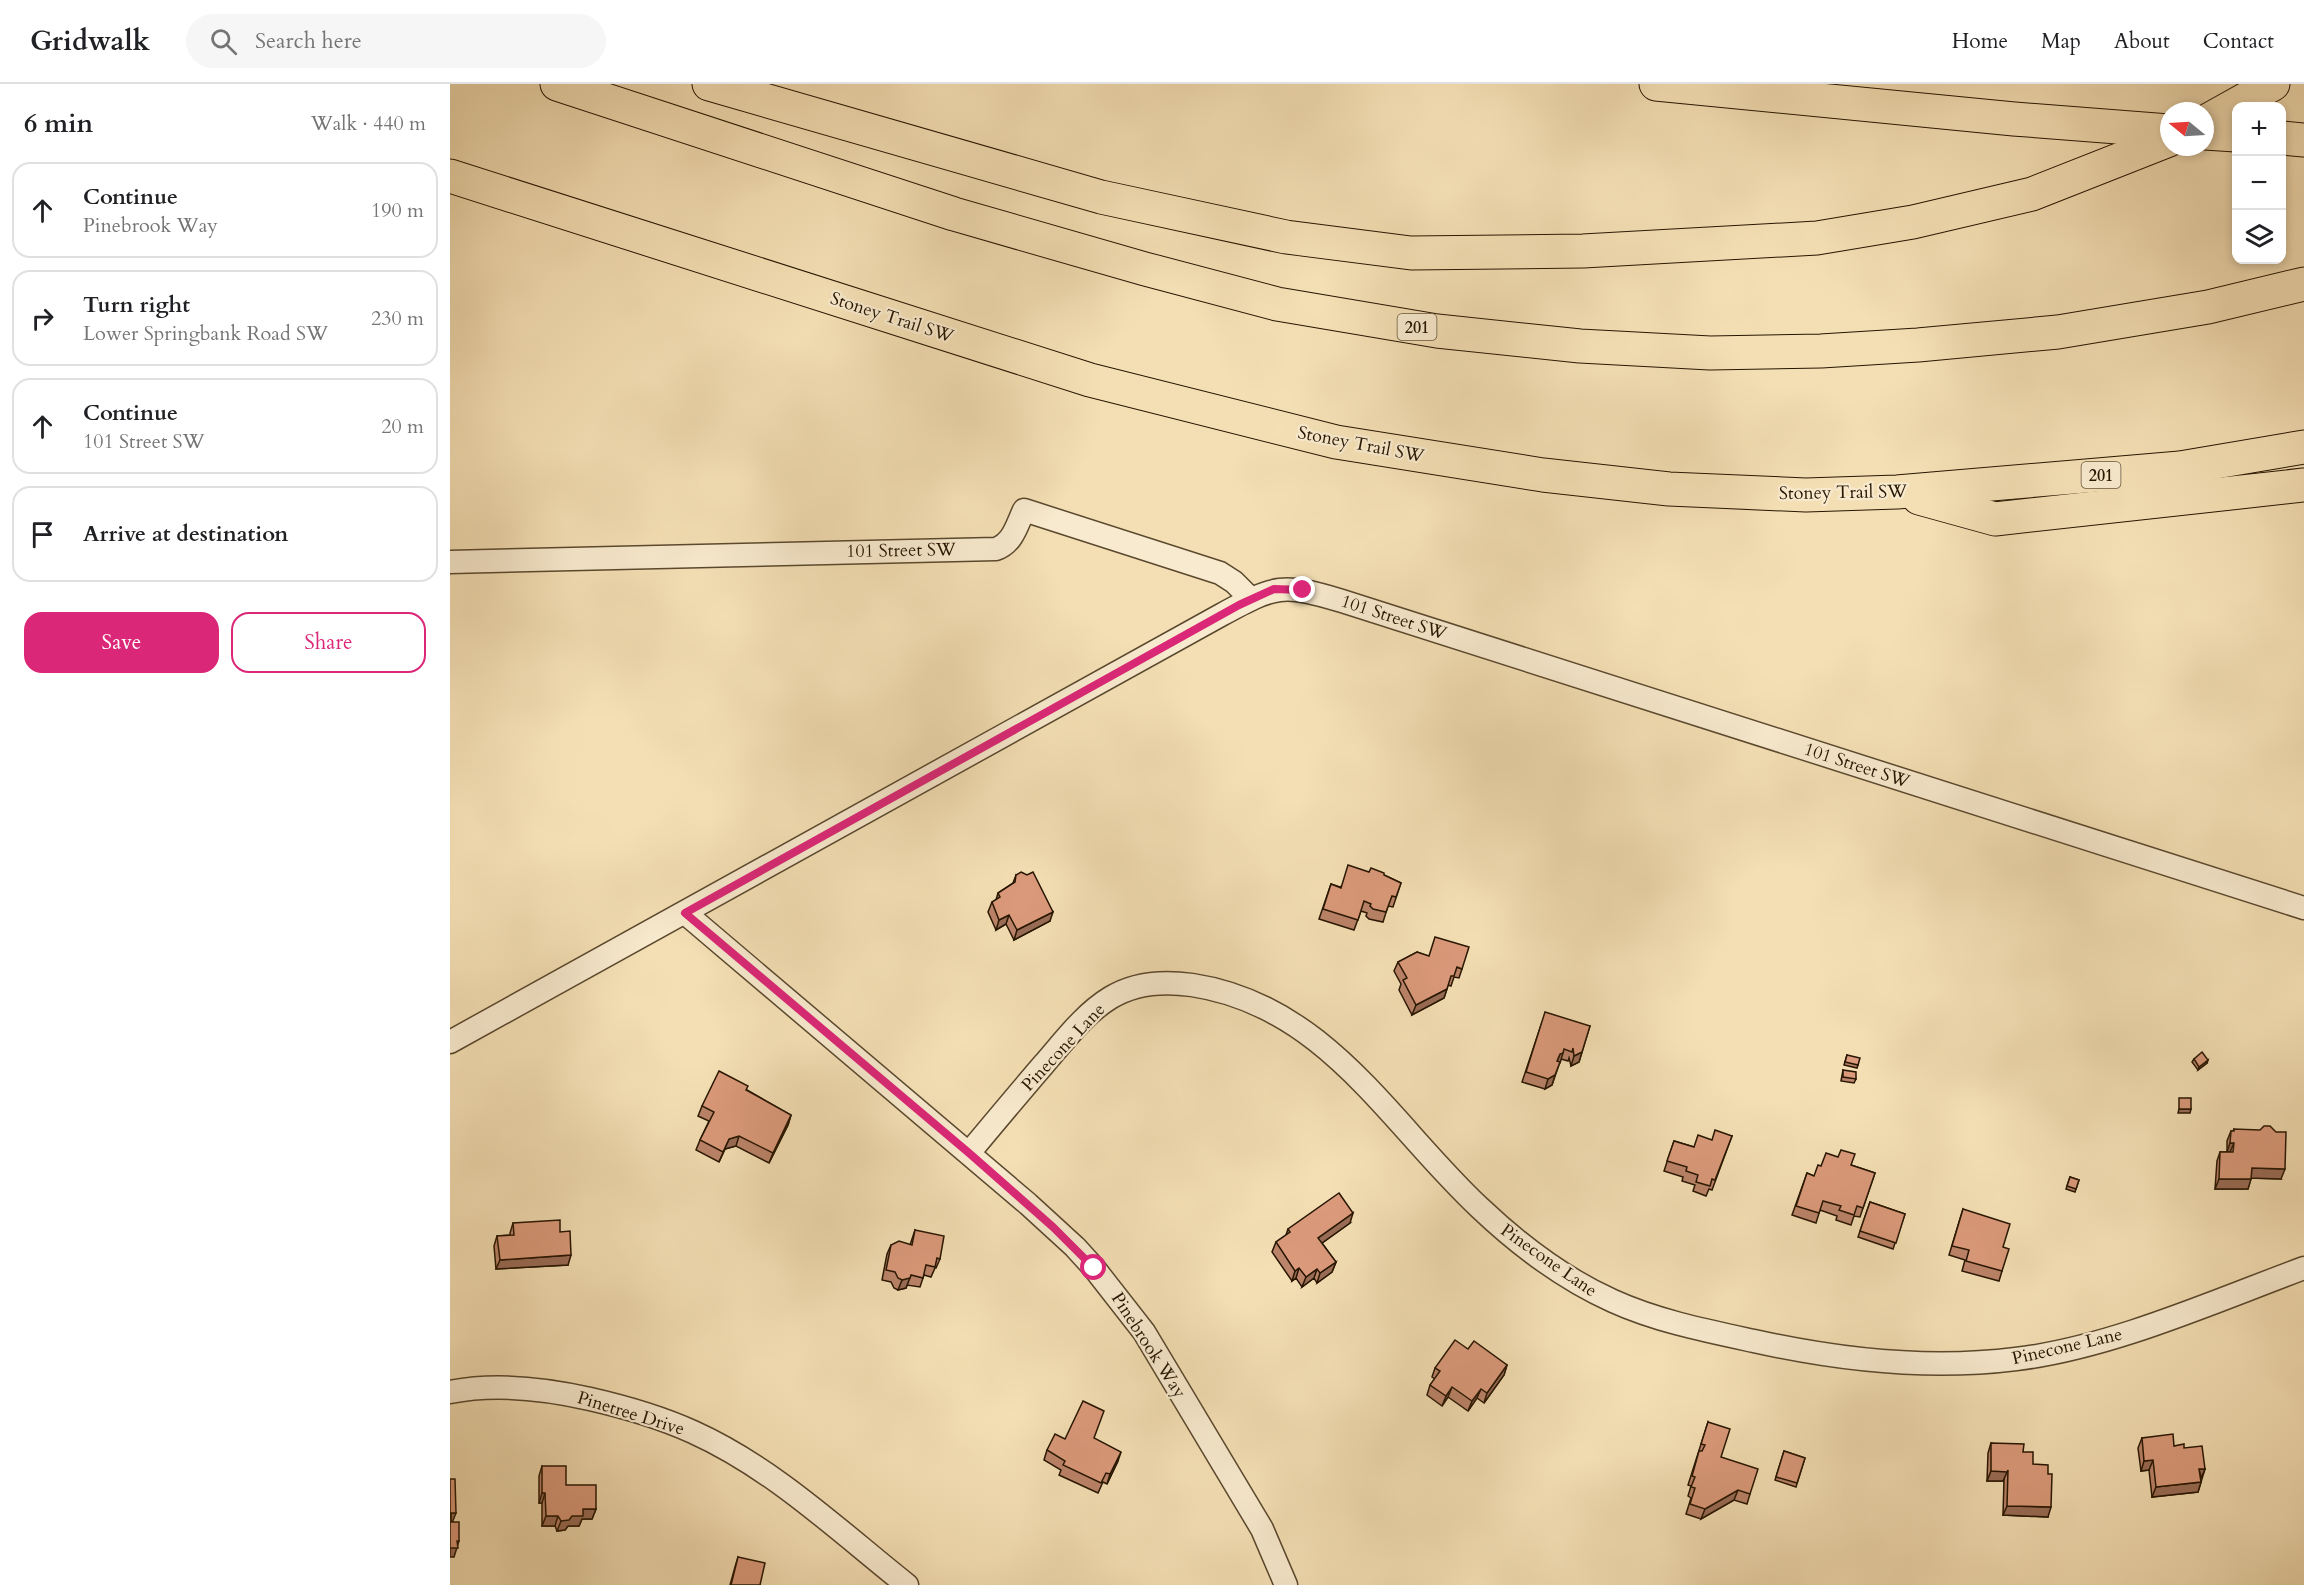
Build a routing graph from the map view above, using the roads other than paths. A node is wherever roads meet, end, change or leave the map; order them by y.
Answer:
1 (557, 84) edge
2 (709, 84) edge
3 (1656, 84) edge
4 (2264, 90) edge
5 (2214, 117) edge
6 (2160, 130) edge
7 (2214, 134) edge
8 (2232, 135) edge
9 (2286, 138) edge
10 (2304, 140) edge
11 (2160, 144) edge
12 (450, 176) edge
13 (2304, 284) edge
14 (2304, 447) edge
15 (2304, 485) edge
16 (1897, 492) junction
17 (450, 562) edge
18 (1251, 599) junction
19 (2304, 908) edge
20 (685, 913) junction
21 (450, 1042) edge
22 (969, 1153) junction
23 (2304, 1268) edge
24 (450, 1392) edge
25 (907, 1585) edge
26 (1286, 1585) edge

1 - 13 highway, 201
2 - 11 highway
3 - 6 highway
4 - 5 highway
7 - 8 highway
9 - 10 highway
12 - 16 highway, Stoney Trail SW / 201
14 - 16 highway, Stoney Trail SW / 201
15 - 16 highway
17 - 18 street, 101 Street SW
18 - 19 street, 101 Street SW
18 - 20 street
20 - 21 street
20 - 22 street, Pinebrook Way
22 - 23 street, Pinecone Lane
22 - 26 street, Pinebrook Way
24 - 25 street, Pinetree Drive

